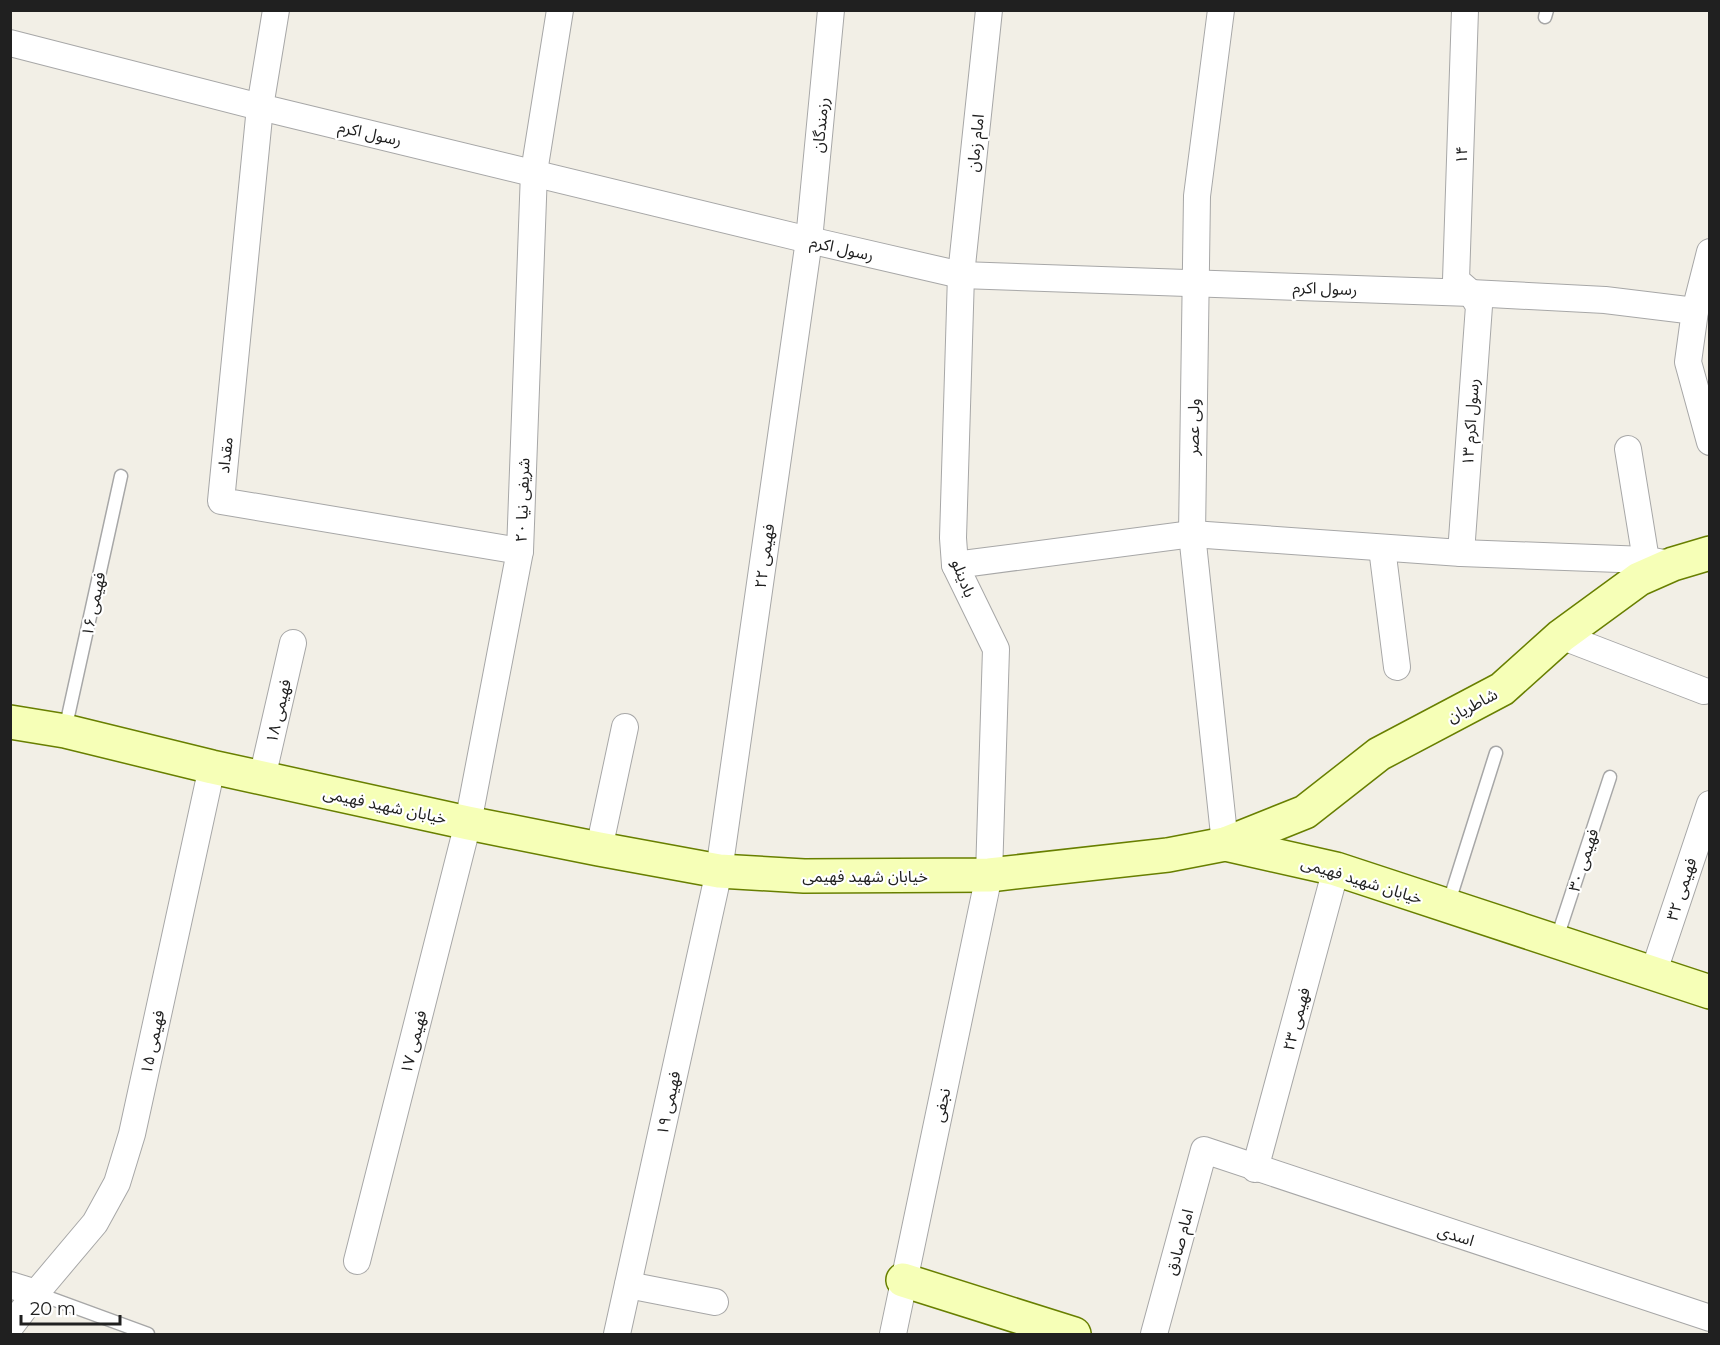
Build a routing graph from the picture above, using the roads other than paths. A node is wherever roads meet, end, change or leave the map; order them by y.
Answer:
1 (276, 10) edge
2 (560, 10) edge
3 (831, 10) edge
4 (989, 10) edge
5 (1221, 10) edge
6 (1466, 10) edge
7 (10, 43) edge
8 (260, 106) junction
9 (534, 172) junction
10 (809, 240) junction
11 (1710, 252) edge
12 (961, 275) junction
13 (1195, 284) junction
14 (1472, 293) junction
15 (1695, 310) junction
16 (1710, 442) edge
17 (1628, 449) dead end
18 (121, 476) dead end
19 (1192, 534) junction
20 (1382, 548) junction
21 (520, 551) junction
22 (1461, 553) junction
23 (1710, 553) edge
24 (1659, 562) junction
25 (955, 565) junction
26 (1561, 636) junction
27 (293, 643) dead end
28 (1397, 667) dead end
29 (1704, 691) dead end
30 (10, 722) edge
31 (626, 727) dead end
32 (65, 731) junction
33 (1496, 753) dead end
34 (212, 767) junction
35 (1610, 777) dead end
36 (262, 778) junction
37 (1710, 804) edge
38 (468, 823) junction
39 (1225, 844) junction
40 (599, 849) junction
41 (1336, 869) junction
42 (719, 871) junction
43 (989, 875) junction
44 (1448, 906) junction
45 (1556, 942) junction
46 (1653, 974) junction
47 (1710, 993) edge
48 (1204, 1150) joint
49 (1255, 1169) junction
50 (357, 1261) dead end
51 (903, 1280) junction
52 (628, 1284) junction
53 (10, 1285) edge
54 (36, 1293) junction
55 (715, 1302) dead end
56 (1710, 1318) edge
57 (10, 1327) edge
58 (148, 1335) edge
59 (617, 1335) edge
60 (893, 1335) edge
61 (1074, 1335) edge
62 (1154, 1335) edge

1 - 8 street
2 - 9 street, ۲۰ شریفی نیا
3 - 10 street, رزمندگان
4 - 12 street, امام زمان
5 - 13 street, ولی عصر
6 - 14 street, ۱۴
7 - 8 street, رسول اکرم
8 - 9 street, رسول اکرم
8 - 21 street, مقداد
9 - 10 street, رسول اکرم
9 - 21 street, ۲۰ شریفی نیا
10 - 12 street, رسول اکرم
10 - 42 street, فهیمی ۲۲
11 - 15 street
12 - 13 street, رسول اکرم
12 - 25 street, بادینلو
13 - 14 street, رسول اکرم
13 - 19 street, ولی عصر
14 - 15 street, رسول اکرم
14 - 22 street, رسول اکرم ۱۳
15 - 16 street
17 - 24 street
18 - 32 lane, فهیمی ۱۶
19 - 20 street
19 - 25 street
19 - 39 street, ولی عصر
20 - 22 street
20 - 28 street
21 - 38 street, ۲۰ شریفی نیا
22 - 24 street
23 - 24 street, شاطریان
24 - 26 street, شاطریان
25 - 43 street, بادینلو
26 - 29 street
26 - 39 street, شاطریان
27 - 36 street, فهیمی ۱۸
30 - 32 street, خیابان شهید فهیمی
31 - 40 street
32 - 34 street, خیابان شهید فهیمی
33 - 44 lane
34 - 36 street, خیابان شهید فهیمی
34 - 54 street, فهیمی ۱۵
35 - 45 lane, فهیمی ۳۰
36 - 38 street, خیابان شهید فهیمی
37 - 46 street, فهیمی ۳۲
38 - 40 street, خیابان شهید فهیمی
38 - 50 street, فهیمی ۱۷
39 - 41 street, خیابان شهید فهیمی
39 - 43 street, خیابان شهید فهیمی
40 - 42 street, خیابان شهید فهیمی
41 - 44 street, خیابان شهید فهیمی
41 - 49 street, فهیمی ۲۳
42 - 43 street, خیابان شهید فهیمی
42 - 52 street, فهیمی ۱۹
43 - 51 street, نجفی
44 - 45 street, خیابان شهید فهیمی
45 - 46 street, خیابان شهید فهیمی
46 - 47 street, خیابان شهید فهیمی
48 - 49 street, اسدی
48 - 62 street, امام صادق
49 - 56 street, اسدی
51 - 60 street, نجفی
51 - 61 street
52 - 55 street
52 - 59 street, فهیمی ۱۹
53 - 54 street
54 - 57 street, فهیمی ۱۵
54 - 58 lane

